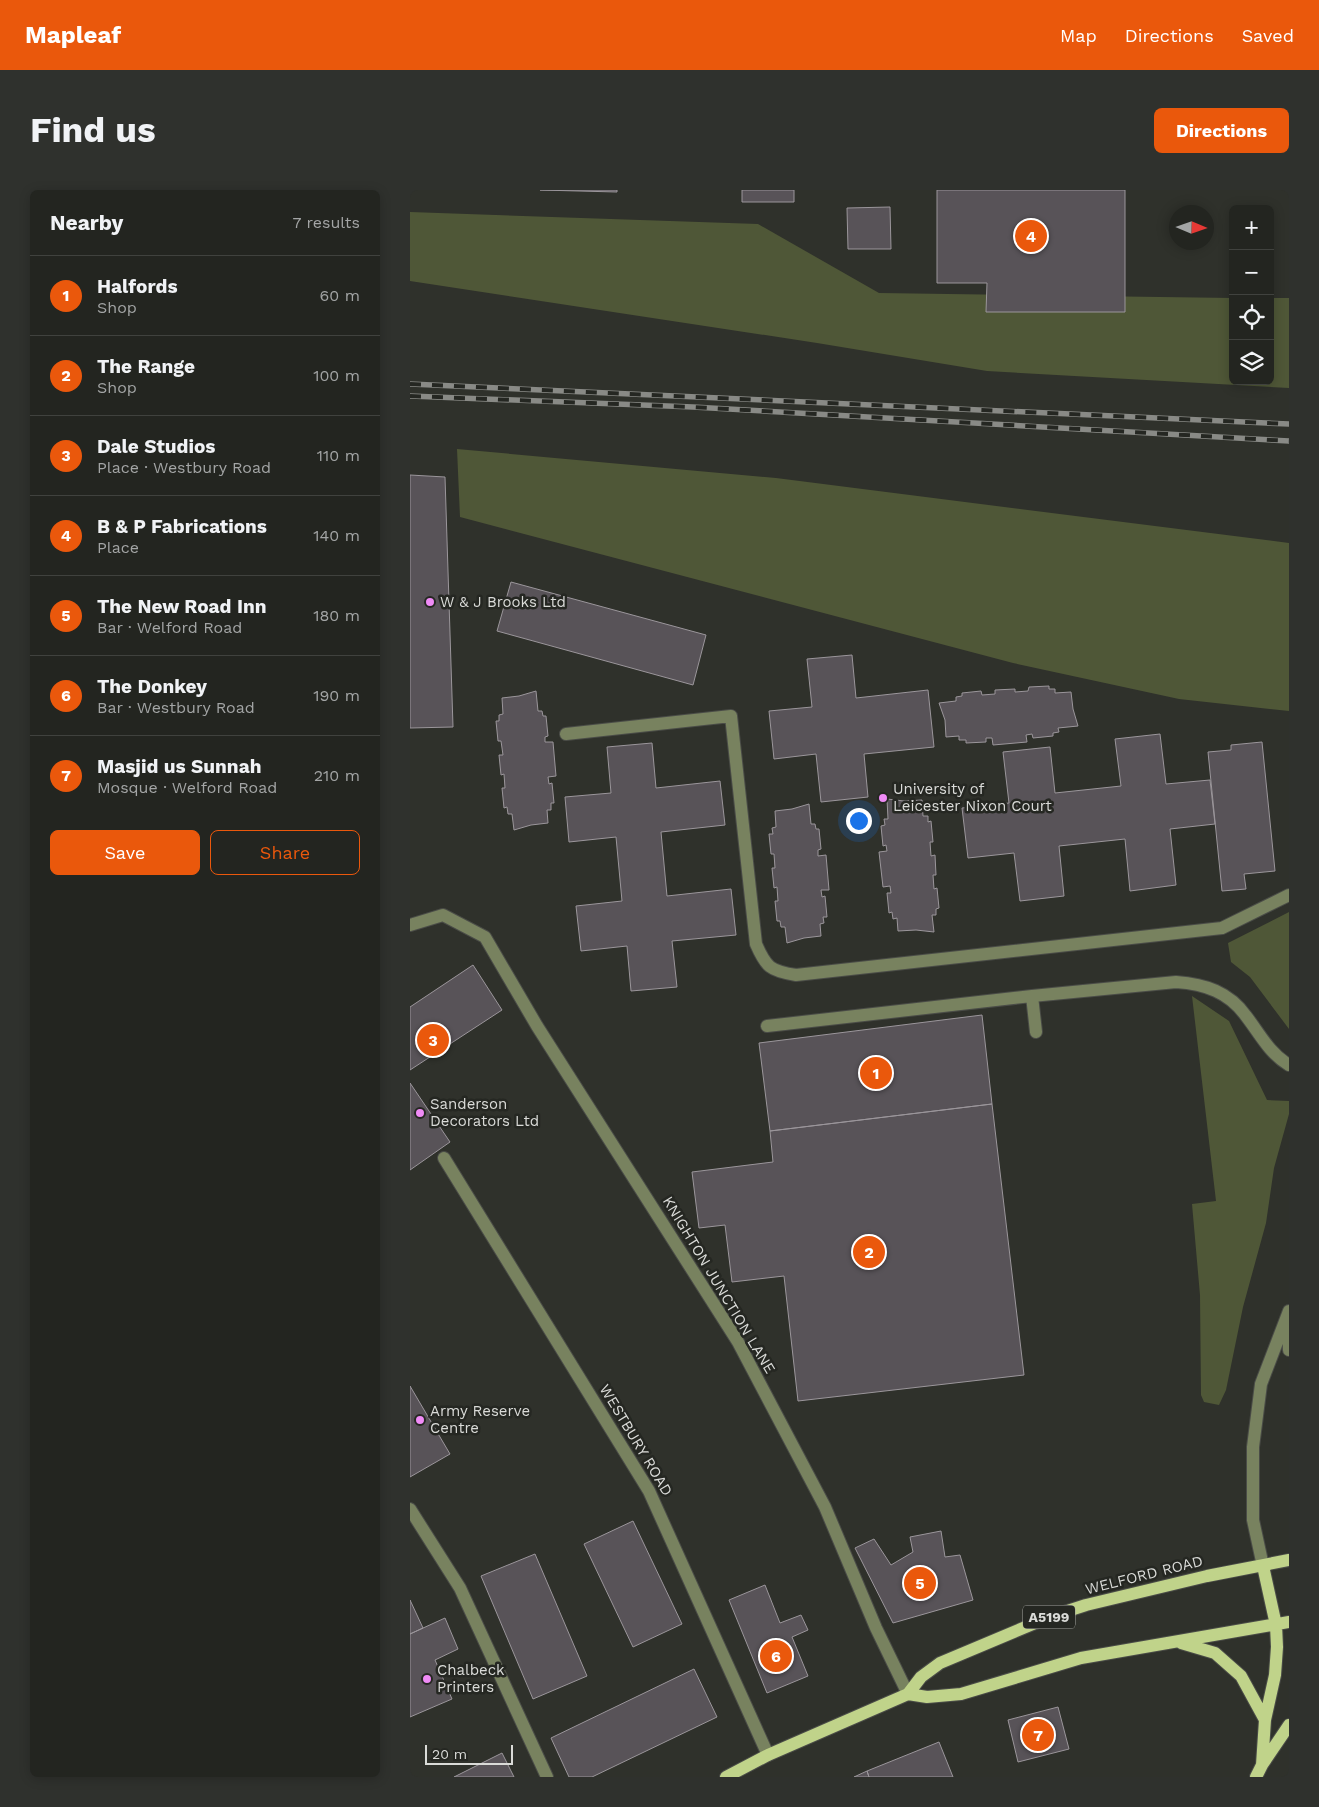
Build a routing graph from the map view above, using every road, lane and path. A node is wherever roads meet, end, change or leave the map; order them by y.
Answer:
1 (566, 734) dead end
2 (1289, 895) edge
3 (410, 925) edge
4 (1032, 996) junction
5 (767, 1026) dead end
6 (1036, 1032) dead end
7 (1289, 1065) edge
8 (444, 1158) dead end
9 (1288, 1314) edge
10 (1289, 1350) edge
11 (410, 1509) edge
12 (1289, 1560) edge
13 (1263, 1566) junction
14 (1289, 1622) edge
15 (1276, 1625) junction
16 (1179, 1642) junction
17 (908, 1694) junction
18 (1265, 1720) junction
19 (1289, 1725) edge
20 (768, 1755) junction
21 (1262, 1765) junction
22 (547, 1777) edge
23 (726, 1777) edge
24 (1256, 1777) edge

1 - 2 street
3 - 17 street, KNIGHTON JUNCTION LANE
4 - 5 street
4 - 6 street
4 - 7 street
8 - 20 street, WESTBURY ROAD
9 - 10 street
9 - 13 street
11 - 22 street
12 - 13 main road, WELFORD ROAD / A5199
13 - 15 main road
13 - 17 main road, WELFORD ROAD / A5199
14 - 15 main road, WELFORD ROAD / A5199
15 - 16 main road, WELFORD ROAD / A5199
15 - 18 main road
16 - 17 main road, WELFORD ROAD / A5199
16 - 18 main road
17 - 20 main road, WELFORD ROAD / A5199
18 - 21 main road
19 - 21 main road
20 - 23 main road, WELFORD ROAD / A5199
21 - 24 main road

